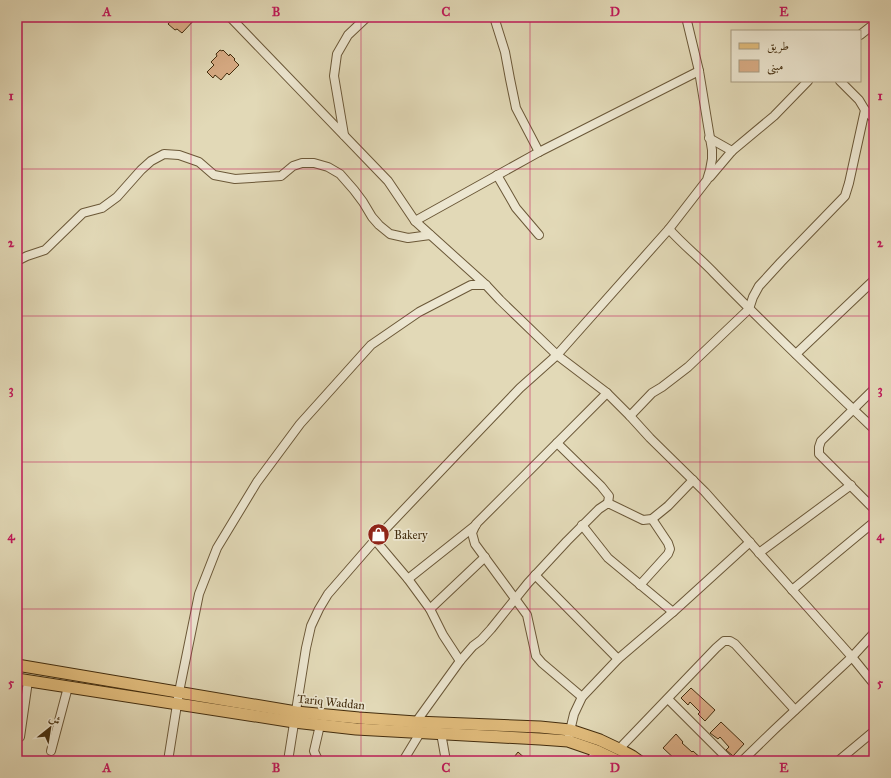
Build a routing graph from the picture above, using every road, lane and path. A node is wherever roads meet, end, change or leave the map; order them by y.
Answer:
1 (230, 17) edge
2 (367, 17) edge
3 (494, 17) edge
4 (686, 17) edge
5 (874, 24) edge
6 (861, 34) edge
7 (699, 71) junction
8 (807, 82) edge
9 (841, 82) edge
10 (865, 110) junction
11 (874, 119) edge
12 (344, 135) junction
13 (709, 138) junction
14 (732, 151) junction
15 (539, 152) junction
16 (497, 175) junction
17 (706, 180) junction
18 (415, 221) junction
19 (669, 229) junction
20 (430, 235) junction
21 (540, 235) dead end
22 (17, 261) edge
23 (874, 280) edge
24 (486, 285) junction
25 (749, 309) junction
26 (796, 354) junction
27 (557, 355) junction
28 (874, 389) edge
29 (607, 393) junction
30 (853, 410) junction
31 (630, 416) junction
32 (874, 429) edge
33 (557, 443) junction
34 (693, 480) junction
35 (851, 485) junction
36 (608, 504) junction
37 (874, 509) edge
38 (652, 519) junction
39 (874, 522) edge
40 (476, 524) junction
41 (582, 525) junction
42 (375, 540) junction
43 (750, 542) junction
44 (759, 553) junction
45 (484, 557) junction
46 (535, 575) junction
47 (408, 579) junction
48 (640, 585) junction
49 (792, 590) junction
50 (515, 599) junction
51 (430, 609) junction
52 (673, 612) junction
53 (874, 633) edge
54 (852, 657) junction
55 (618, 659) junction
56 (460, 661) junction
57 (17, 665) edge
58 (17, 679) edge
59 (28, 681) junction
60 (874, 684) edge
61 (68, 687) junction
62 (179, 692) junction
63 (582, 697) junction
64 (668, 698) junction
65 (178, 704) junction
66 (795, 710) junction
67 (295, 717) junction
68 (416, 722) junction
69 (320, 725) junction
70 (570, 730) junction
71 (874, 731) edge
72 (420, 733) junction
73 (441, 734) junction
74 (20, 737) dead end
75 (568, 741) junction
76 (619, 749) junction
77 (597, 750) junction
78 (51, 751) dead end
79 (168, 761) edge
80 (288, 761) edge
81 (320, 761) edge
82 (403, 761) edge
83 (446, 761) edge
84 (590, 761) edge
85 (618, 761) edge
86 (639, 761) edge
87 (730, 761) edge
88 (742, 761) edge
89 (838, 761) edge

1 - 12 street
2 - 12 street
3 - 15 street
4 - 7 street
5 - 6 street
7 - 13 street
7 - 15 street
8 - 14 street
9 - 10 street
10 - 11 street
10 - 25 street
12 - 18 street
13 - 14 street
13 - 17 street
14 - 17 street
15 - 16 street
16 - 18 street
16 - 21 street
17 - 19 street
18 - 20 street
19 - 25 street
19 - 27 street
20 - 22 street
20 - 24 street
23 - 26 street
24 - 27 street
24 - 62 street
25 - 26 street
25 - 31 street
26 - 30 street
27 - 29 street
27 - 42 street
28 - 30 street
29 - 31 street
29 - 33 street
30 - 32 street
30 - 35 street
31 - 34 street
33 - 36 street
33 - 40 street
34 - 38 street
34 - 43 street
35 - 37 street
35 - 44 street
36 - 38 street
36 - 41 street
38 - 48 street
39 - 49 street
40 - 45 street
40 - 47 street
41 - 46 street
41 - 48 street
42 - 47 street
42 - 67 street
43 - 44 street
43 - 52 street
44 - 49 street
45 - 50 street
45 - 51 street
46 - 50 street
46 - 55 street
47 - 51 street
48 - 52 street
49 - 54 street
50 - 56 street
50 - 63 street
51 - 56 street
52 - 55 street
53 - 54 street
54 - 60 street
54 - 66 street
55 - 63 street
56 - 68 street
57 - 62 main road, Tariq Waddan
58 - 59 main road, Tariq Waddan
59 - 61 main road, Tariq Waddan
59 - 74 street
61 - 65 main road, Tariq Waddan
61 - 78 street
62 - 65 street
62 - 67 main road, Tariq Waddan
63 - 70 street
64 - 66 street
64 - 76 street
64 - 87 street
65 - 67 main road, Tariq Waddan
65 - 79 street
66 - 88 street
67 - 68 main road, Tariq Waddan
67 - 69 main road, Tariq Waddan
67 - 80 street
68 - 70 main road, Tariq Waddan
69 - 72 main road, Tariq Waddan
69 - 81 street
70 - 75 street
70 - 76 main road, Tariq Waddan
71 - 89 street
72 - 73 main road, Tariq Waddan
72 - 82 street
73 - 75 main road, Tariq Waddan
73 - 83 street
75 - 77 main road, Tariq Waddan
76 - 86 main road, Tariq Waddan
77 - 84 street
77 - 85 main road, Tariq Waddan

